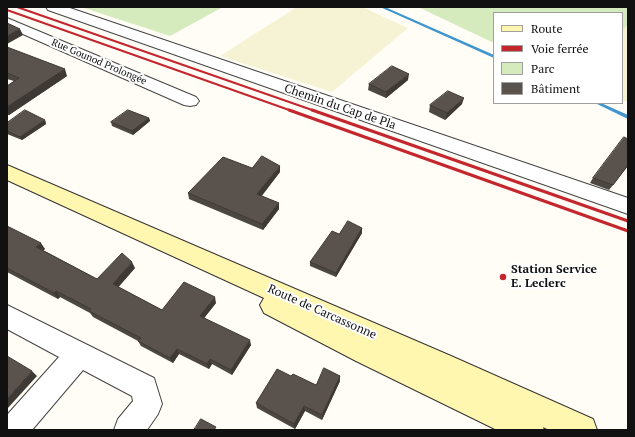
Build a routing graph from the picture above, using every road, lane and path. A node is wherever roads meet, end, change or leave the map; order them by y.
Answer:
1 (53, 7) edge
2 (7, 22) edge
3 (190, 101) dead end
4 (7, 172) edge
5 (60, 196) junction
6 (628, 206) edge
7 (7, 316) edge
8 (79, 354) junction
9 (13, 430) edge
10 (129, 430) edge
11 (529, 430) edge
12 (582, 430) edge

1 - 6 street, Chemin du Cap de Pla
2 - 3 street, Rue Gounod Prolongée
4 - 5 main road, Route de Carcassonne
5 - 11 main road, Route de Carcassonne
5 - 12 main road, Route de Carcassonne
7 - 8 street
8 - 9 street
8 - 10 street

